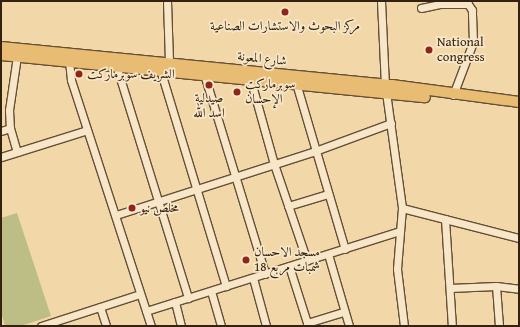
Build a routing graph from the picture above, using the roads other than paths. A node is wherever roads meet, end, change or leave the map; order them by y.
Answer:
1 (167, 1) edge
2 (381, 1) edge
3 (467, 2) edge
4 (421, 8) dead end
5 (1, 47) edge
6 (1, 55) edge
7 (17, 56) junction
8 (69, 61) junction
9 (169, 62) junction
10 (116, 65) junction
11 (160, 69) junction
12 (204, 74) junction
13 (250, 78) junction
14 (296, 83) junction
15 (386, 89) junction
16 (453, 95) junction
17 (519, 102) edge
18 (519, 108) edge
19 (391, 123) junction
20 (10, 128) junction
21 (87, 130) junction
22 (1, 131) edge
23 (315, 151) junction
24 (17, 152) junction
25 (1, 157) edge
26 (274, 164) junction
27 (234, 176) junction
28 (196, 190) junction
29 (328, 194) junction
30 (159, 201) junction
31 (288, 206) junction
32 (402, 208) junction
33 (116, 215) junction
34 (445, 219) junction
35 (400, 231) junction
36 (519, 238) edge
37 (345, 249) junction
38 (328, 254) junction
39 (307, 261) junction
40 (289, 266) junction
41 (265, 274) junction
42 (252, 278) junction
43 (226, 286) junction
44 (496, 286) junction
45 (450, 288) junction
46 (519, 289) edge
47 (211, 291) junction
48 (140, 294) junction
49 (188, 298) junction
50 (175, 302) junction
51 (100, 307) junction
52 (146, 311) junction
53 (344, 312) junction
54 (63, 323) edge
55 (308, 324) edge
56 (41, 326) edge
57 (106, 326) edge
58 (151, 326) edge
59 (181, 326) edge
60 (221, 326) edge
61 (266, 326) edge
62 (349, 326) edge
63 (404, 326) edge
64 (452, 326) edge
65 (500, 326) edge

1 - 9 street
2 - 15 street
3 - 4 street
3 - 16 street
5 - 9 highway, شارع المعونة
6 - 7 highway, شارع المعونة
7 - 8 highway, شارع المعونة
7 - 20 street
8 - 10 highway, شارع المعونة
8 - 21 street
9 - 15 highway, شارع المعونة
10 - 11 highway, شارع المعونة
10 - 30 street
11 - 12 highway, شارع المعونة
11 - 28 street
12 - 13 highway, شارع المعونة
12 - 27 street
13 - 14 highway, شارع المعونة
13 - 26 street
14 - 15 highway, شارع المعونة
14 - 23 street
15 - 16 highway, شارع المعونة
15 - 18 highway, شارع المعونة
15 - 19 street
16 - 17 highway, شارع المعونة
19 - 23 street
19 - 32 street
20 - 22 street
20 - 24 street
21 - 24 street
21 - 33 street
23 - 26 street
23 - 29 street
24 - 25 street
26 - 27 street
26 - 31 street
27 - 28 street
27 - 41 street
28 - 30 street
28 - 43 street
29 - 31 street
29 - 37 street
30 - 33 street
30 - 49 street
31 - 39 street
32 - 34 street
32 - 35 street
33 - 48 street
34 - 36 street
34 - 45 street
35 - 37 street
35 - 63 street
37 - 38 street
38 - 39 street
38 - 53 street
39 - 40 street
40 - 41 street
40 - 55 street
41 - 42 street
42 - 43 street
42 - 61 street
43 - 47 street
44 - 45 street
44 - 46 street
44 - 65 street
45 - 64 street
47 - 49 street
47 - 60 street
48 - 51 street
48 - 52 street
49 - 50 street
50 - 52 street
50 - 59 street
51 - 54 street
51 - 57 street
52 - 58 street
53 - 55 street
53 - 62 street
54 - 56 street

